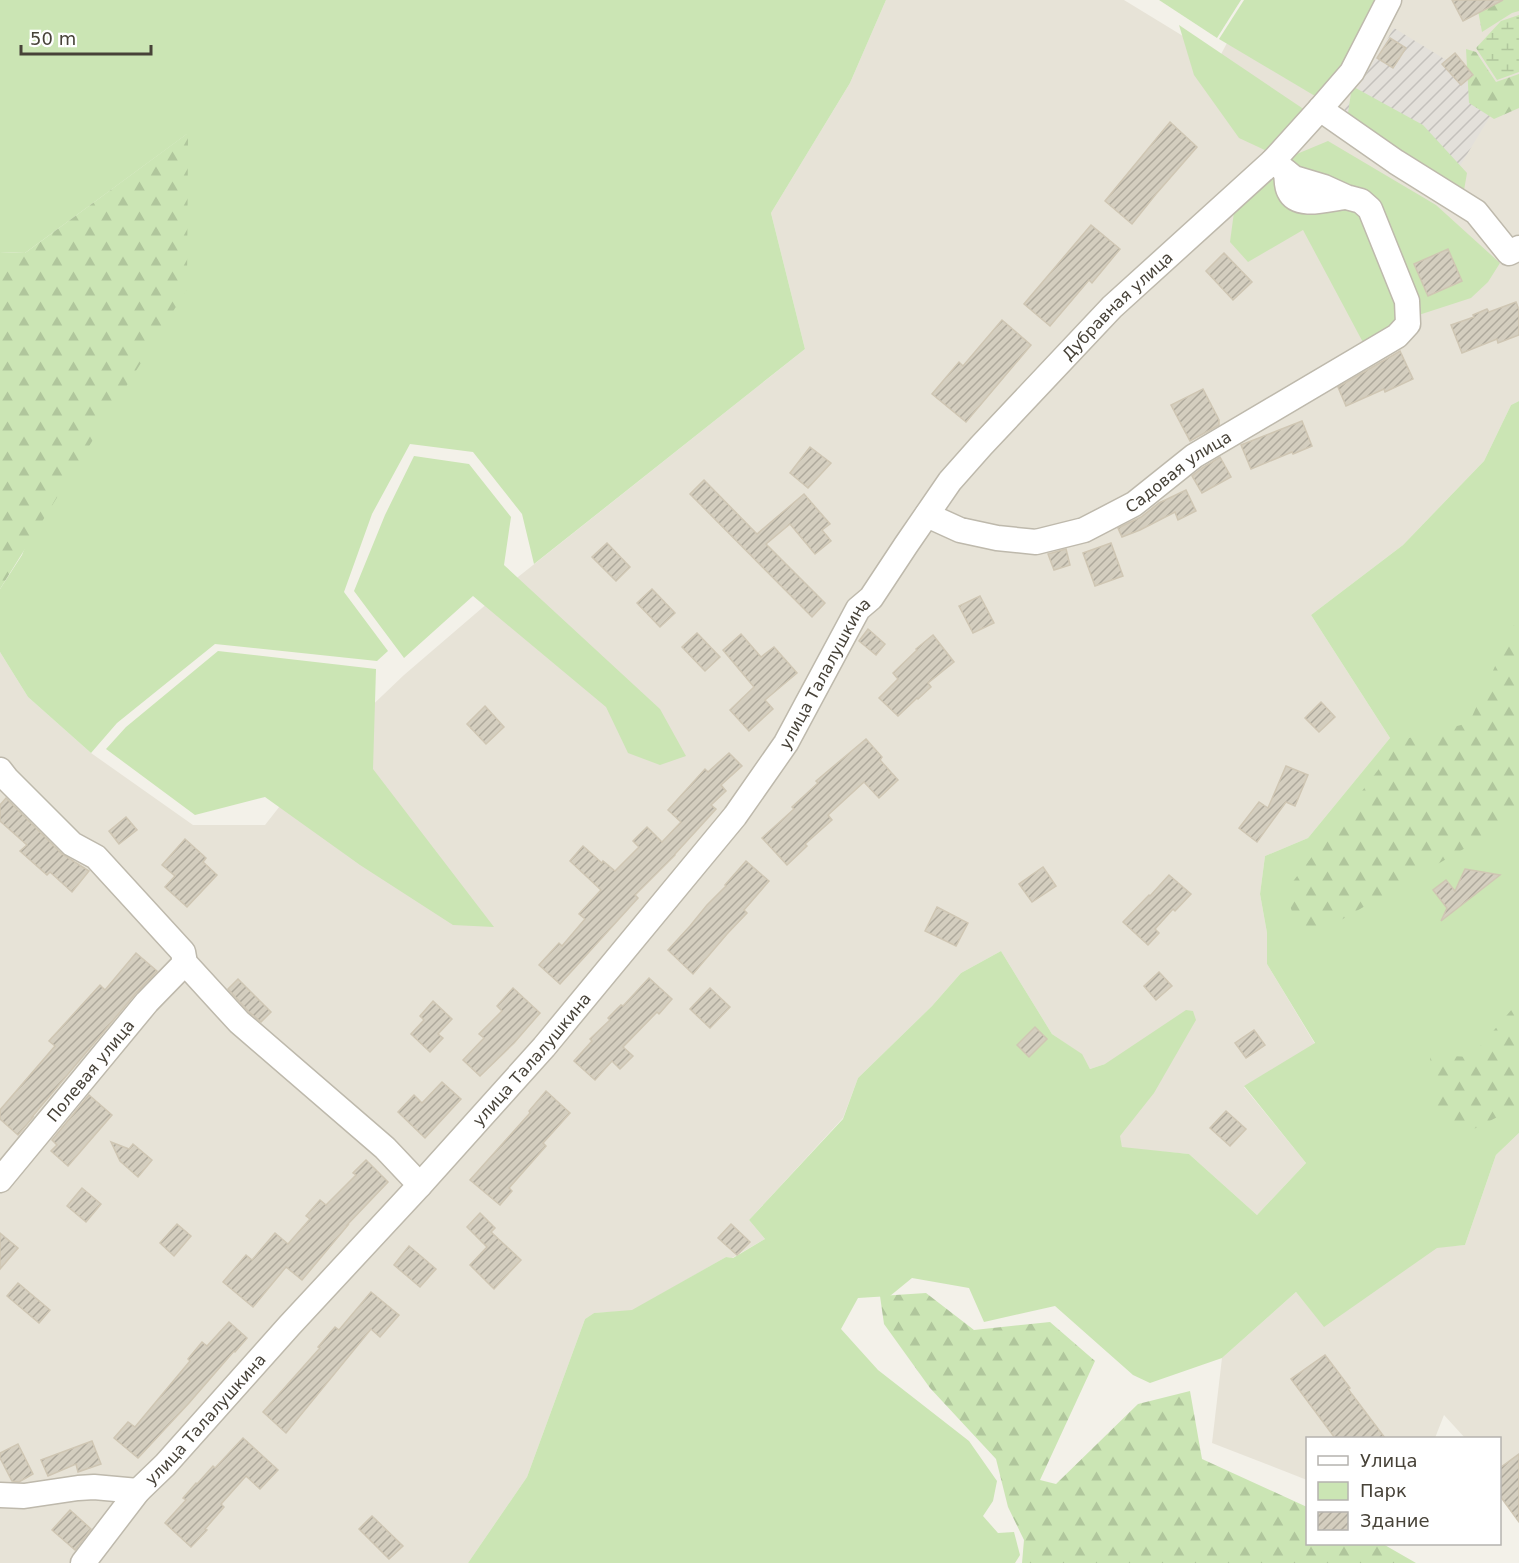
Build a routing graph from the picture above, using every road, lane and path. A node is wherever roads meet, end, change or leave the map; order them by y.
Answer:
1 (1389, 0) edge
2 (1320, 109) junction
3 (1280, 166) junction
4 (1514, 250) edge
5 (927, 515) junction
6 (0, 770) edge
7 (185, 963) junction
8 (0, 1180) edge
9 (420, 1185) junction
10 (138, 1491) junction
11 (0, 1495) edge
12 (83, 1563) edge

1 - 2 street, Дубравная улица
2 - 3 street, Дубравная улица
2 - 4 street
3 - 5 street, Дубравная улица
3 - 5 street, Садовая улица
5 - 9 street, улица Талалушкина
6 - 7 street
7 - 8 street, Полевая улица
7 - 9 street
9 - 10 street, улица Талалушкина
10 - 11 street
10 - 12 street, улица Талалушкина

